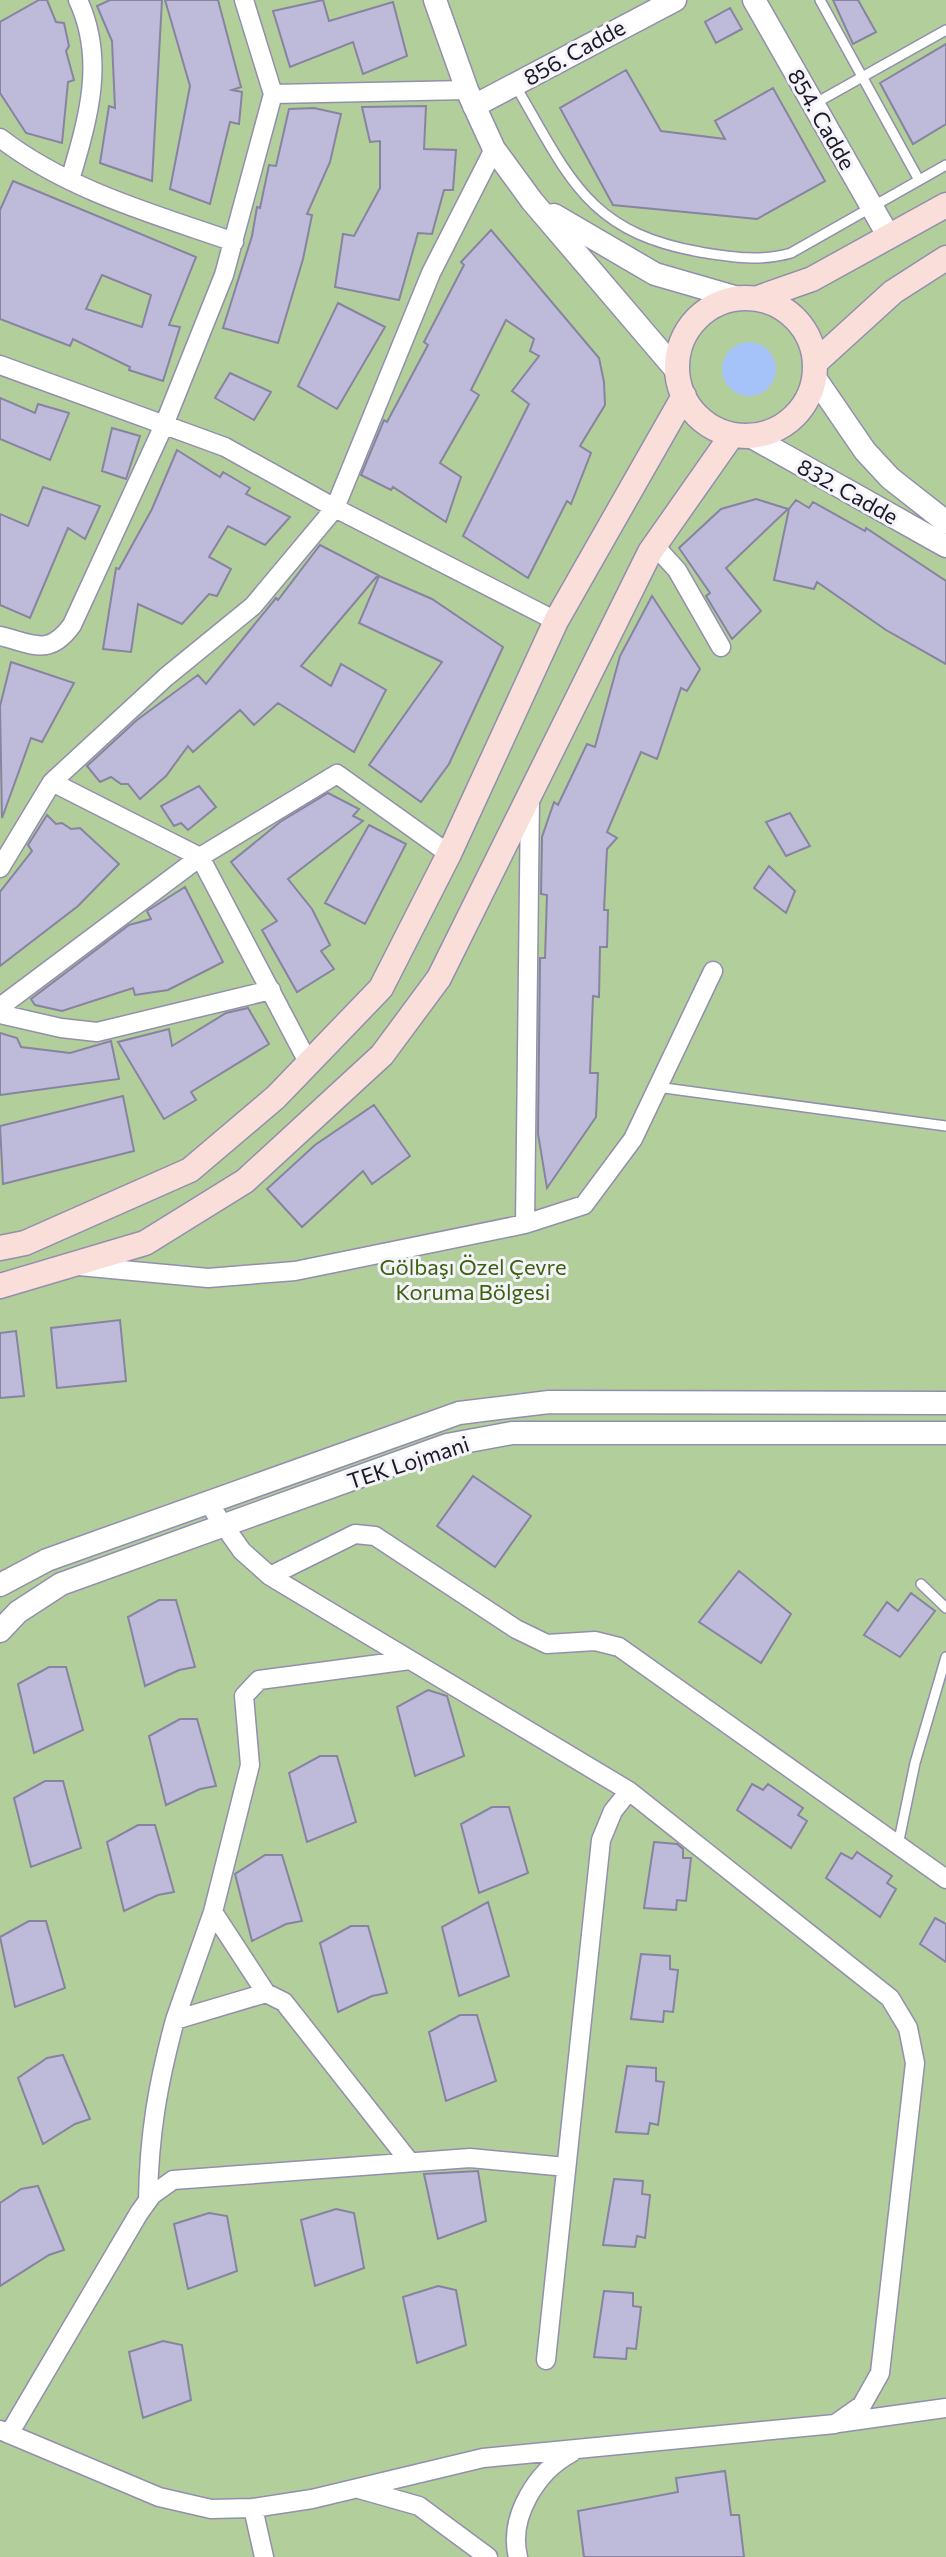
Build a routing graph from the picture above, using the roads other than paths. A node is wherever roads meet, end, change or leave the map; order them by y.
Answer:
1 (78, 0) edge
2 (244, 0) edge
3 (435, 0) edge
4 (673, 0) edge
5 (754, 0) edge
6 (820, 0) edge
7 (946, 30) edge
8 (861, 76) junction
9 (515, 85) junction
10 (273, 94) junction
11 (471, 98) junction
12 (814, 104) junction
13 (1, 140) edge
14 (494, 149) junction
15 (946, 165) edge
16 (70, 180) junction
17 (919, 180) junction
18 (532, 201) junction
19 (946, 205) edge
20 (872, 206) junction
21 (889, 237) junction
22 (234, 242) junction
23 (946, 258) edge
24 (748, 298) junction
25 (0, 365) edge
26 (815, 370) junction
27 (677, 371) junction
28 (684, 396) junction
29 (164, 425) junction
30 (741, 435) junction
31 (335, 508) junction
32 (946, 522) edge
33 (655, 546) junction
34 (946, 546) edge
35 (556, 621) junction
36 (0, 636) edge
37 (721, 647) dead end
38 (52, 782) junction
39 (530, 797) junction
40 (449, 854) junction
41 (200, 857) junction
42 (0, 868) edge
43 (713, 971) dead end
44 (271, 990) junction
45 (0, 1007) edge
46 (0, 1014) edge
47 (309, 1064) junction
48 (657, 1087) junction
49 (946, 1126) edge
50 (525, 1224) junction
51 (0, 1248) edge
52 (72, 1265) junction
53 (0, 1286) edge
54 (946, 1403) edge
55 (946, 1433) edge
56 (208, 1503) junction
57 (223, 1526) junction
58 (270, 1576) junction
59 (921, 1584) dead end
60 (0, 1585) edge
61 (946, 1608) edge
62 (0, 1631) edge
63 (946, 1657) edge
64 (410, 1660) junction
65 (629, 1791) junction
66 (898, 1845) junction
67 (946, 1879) edge
68 (213, 1912) junction
69 (266, 1993) junction
70 (175, 2020) junction
71 (409, 2161) junction
72 (566, 2167) junction
73 (148, 2200) junction
74 (546, 2360) dead end
75 (946, 2408) edge
76 (835, 2424) junction
77 (4, 2432) edge
78 (581, 2448) junction
79 (356, 2488) junction
80 (253, 2508) junction
81 (264, 2557) edge
82 (488, 2557) edge
83 (518, 2557) edge

1 - 16 street
2 - 10 street
3 - 11 street
4 - 9 street, 856. Cadde
5 - 12 street, 854. Cadde
6 - 8 lane
7 - 8 lane
8 - 12 lane
8 - 17 lane
9 - 11 street, 856. Cadde
9 - 20 lane
10 - 11 street
10 - 22 street
11 - 14 street
12 - 20 street, 854. Cadde
13 - 16 street
14 - 18 street
14 - 31 street
15 - 17 lane
16 - 22 street
17 - 20 lane
18 - 24 street
18 - 27 street
19 - 21 main road
20 - 21 street, 854. Cadde
21 - 24 main road
22 - 29 street
23 - 26 main road
24 - 26 main road
24 - 27 main road
25 - 29 street
26 - 30 main road
26 - 32 street, 832. Cadde
27 - 28 main road
28 - 30 main road
28 - 35 main road
29 - 31 street
29 - 36 street
30 - 33 main road
30 - 34 street, 832. Cadde
31 - 35 street
31 - 38 street
33 - 37 street
33 - 39 main road
35 - 40 main road
38 - 41 street
38 - 42 street
39 - 50 street
39 - 52 main road
40 - 41 street
40 - 47 main road
41 - 44 street
41 - 45 street
43 - 48 street
44 - 46 street
44 - 47 street
47 - 51 main road
48 - 49 lane
48 - 50 street
50 - 52 street
52 - 53 main road
54 - 56 street, TEK Lojmani
55 - 57 street, TEK Lojmani
56 - 57 street
56 - 60 street, TEK Lojmani
57 - 58 street
57 - 62 street, TEK Lojmani
58 - 64 street
58 - 66 street
59 - 61 lane
63 - 66 lane
64 - 65 street
64 - 68 street
65 - 72 street
65 - 76 street
66 - 67 street
68 - 69 street
68 - 70 street
69 - 70 street
69 - 71 street
70 - 73 street
71 - 72 street
71 - 73 street
72 - 74 street
73 - 77 street
75 - 76 street
76 - 78 street
77 - 80 street
78 - 79 street
78 - 83 street
79 - 80 street
79 - 82 street
80 - 81 street

